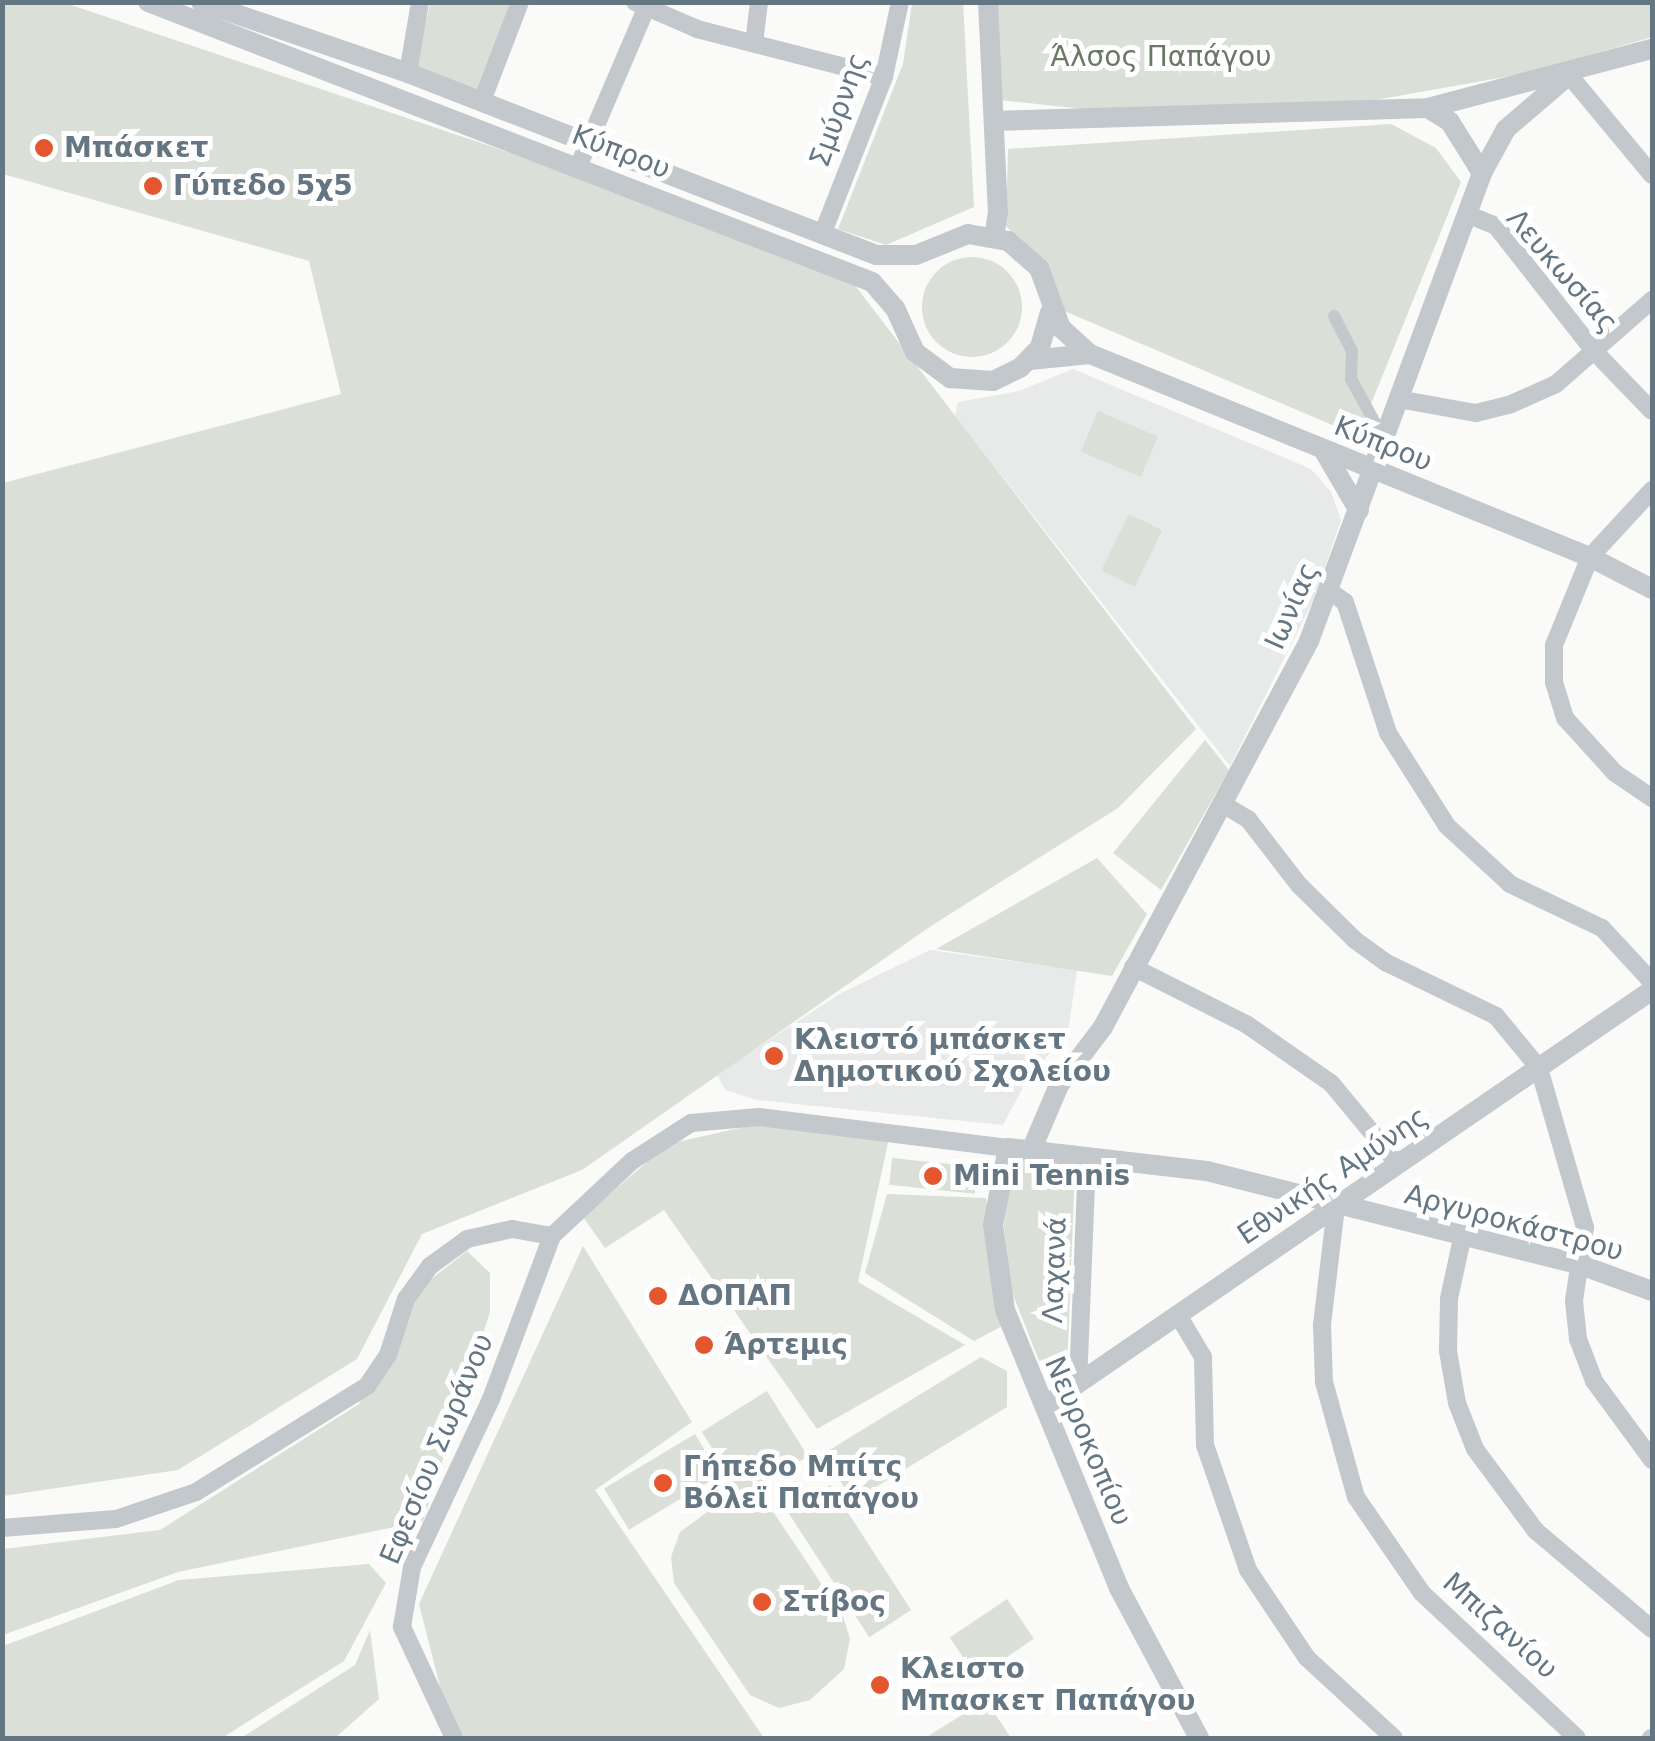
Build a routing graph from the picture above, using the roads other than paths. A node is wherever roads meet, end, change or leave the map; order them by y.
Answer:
1 (148, 2) edge
2 (420, 2) edge
3 (520, 2) edge
4 (759, 2) edge
5 (900, 2) edge
6 (988, 2) edge
7 (644, 5) edge
8 (201, 6) edge
9 (754, 43) junction
10 (1652, 50) edge
11 (408, 73) junction
12 (1570, 75) junction
13 (884, 77) junction
14 (398, 97) junction
15 (482, 101) junction
16 (1428, 108) junction
17 (994, 121) junction
18 (583, 155) junction
19 (1482, 173) junction
20 (1652, 174) edge
21 (1469, 214) junction
22 (822, 234) junction
23 (994, 236) junction
24 (1652, 300) edge
25 (1050, 312) junction
26 (1334, 316) dead end
27 (1594, 352) junction
28 (1090, 354) junction
29 (1030, 360) junction
30 (1398, 399) junction
31 (1652, 411) edge
32 (1384, 439) junction
33 (1323, 449) junction
34 (1373, 470) junction
35 (1652, 490) edge
36 (1359, 511) junction
37 (1590, 557) junction
38 (1652, 589) edge
39 (1331, 592) junction
40 (1652, 798) edge
41 (1226, 806) junction
42 (1133, 967) junction
43 (1652, 982) edge
44 (1652, 990) edge
45 (1539, 1068) junction
46 (1008, 1148) junction
47 (1031, 1151) junction
48 (1087, 1159) junction
49 (1398, 1164) junction
50 (1336, 1207) junction
51 (1463, 1234) junction
52 (552, 1236) junction
53 (1578, 1264) junction
54 (1652, 1291) edge
55 (1178, 1315) junction
56 (1078, 1384) junction
57 (1045, 1406) junction
58 (1652, 1460) edge
59 (2, 1528) edge
60 (1652, 1629) edge
61 (454, 1738) edge
62 (1199, 1738) edge
63 (1394, 1738) edge
64 (1577, 1738) edge

1 - 8 street, Κύπρου
2 - 11 street
3 - 15 street
4 - 9 street
5 - 13 street, Σμύρνης
6 - 17 street
7 - 9 street
7 - 18 street
8 - 11 street, Κύπρου
8 - 14 street, Κύπρου
9 - 13 street
10 - 12 street
11 - 14 street
11 - 15 street, Κύπρου
12 - 16 street
12 - 19 street, Ιωνίας
12 - 20 street
13 - 22 street, Σμύρνης
14 - 18 street, Κύπρου
15 - 18 street, Κύπρου
16 - 17 street
16 - 19 street
17 - 23 street
18 - 22 street, Κύπρου
18 - 29 street, Κύπρου
19 - 21 street, Ιωνίας
21 - 27 street, Λευκωσίας
21 - 30 street, Ιωνίας
22 - 23 street, Κύπρου
23 - 25 street, Κύπρου
24 - 27 street
25 - 28 street, Κύπρου
25 - 29 street
26 - 32 street
27 - 30 street
27 - 31 street, Λευκωσίας
28 - 29 street, Κύπρου
28 - 33 street, Κύπρου
30 - 32 street, Ιωνίας
32 - 34 street, Ιωνίας
33 - 34 street, Κύπρου
33 - 36 street
34 - 36 street, Ιωνίας
34 - 37 street, Κύπρου
35 - 37 street
36 - 39 street, Ιωνίας
37 - 38 street, Κύπρου
37 - 40 street
39 - 41 street, Ιωνίας
39 - 43 street
41 - 42 street, Ιωνίας
41 - 45 street
42 - 47 street, Ιωνίας
42 - 49 street
44 - 45 street, Εθνικής Αμύνης
45 - 49 street, Εθνικής Αμύνης
45 - 53 street
46 - 47 street, Αργυροκάστρου
46 - 52 street, Εφεσίου Σωράνου
46 - 57 street, Νευροκοπίου
47 - 48 street, Αργυροκάστρου
48 - 50 street, Αργυροκάστρου
48 - 56 street, Λαχανά
49 - 50 street, Εθνικής Αμύνης
50 - 51 street, Αργυροκάστρου
50 - 55 street, Εθνικής Αμύνης
50 - 64 street, Μπιζανίου
51 - 53 street, Αργυροκάστρου
51 - 60 street
52 - 59 street
52 - 61 street, Εφεσίου Σωράνου
53 - 54 street, Αργυροκάστρου
53 - 58 street
55 - 56 street, Εθνικής Αμύνης
55 - 63 street
56 - 57 street, Εθνικής Αμύνης
57 - 62 street, Νευροκοπίου

